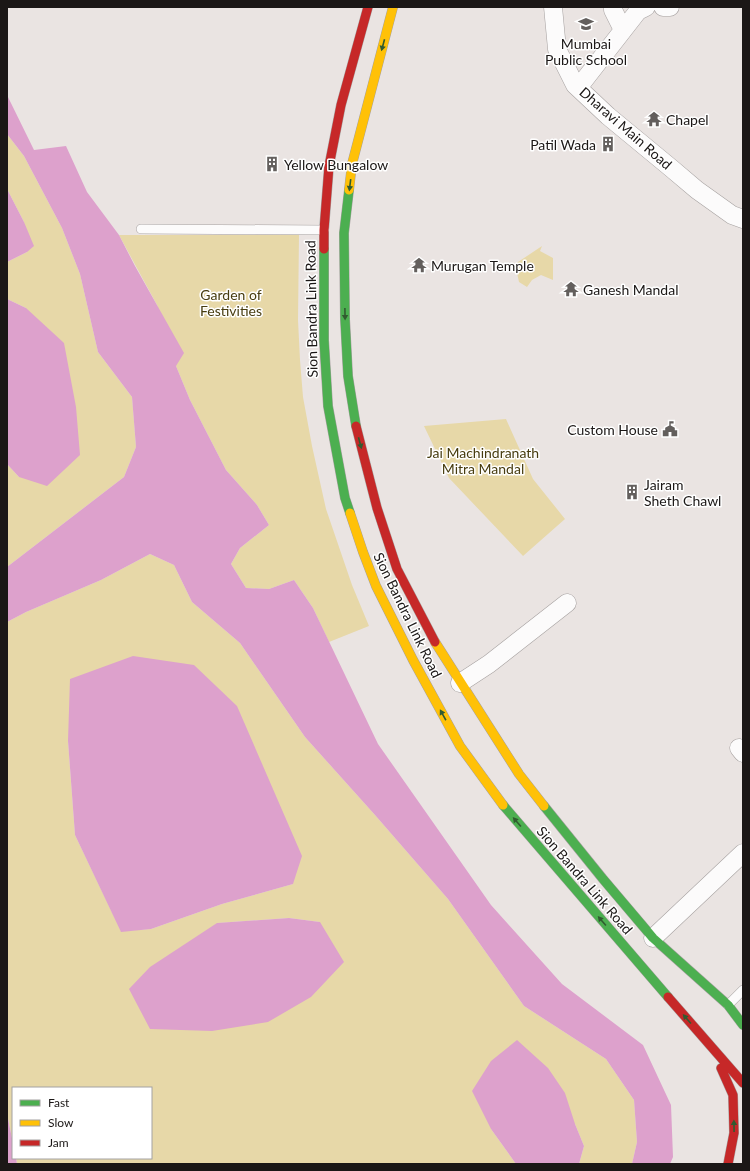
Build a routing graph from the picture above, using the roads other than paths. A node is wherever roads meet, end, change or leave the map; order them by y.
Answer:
1 (368, 7) edge
2 (393, 7) edge
3 (553, 7) edge
4 (613, 7) edge
5 (663, 7) edge
6 (670, 7) edge
7 (641, 8) edge
8 (623, 30) junction
9 (578, 88) junction
10 (743, 219) edge
11 (141, 229) dead end
12 (324, 230) junction
13 (567, 603) dead end
14 (460, 683) junction
15 (743, 853) edge
16 (653, 938) junction
17 (743, 990) edge
18 (728, 1005) junction
19 (743, 1025) edge
20 (712, 1049) junction
21 (743, 1083) edge
22 (728, 1164) edge

1 - 12 main road, Sion Bandra Link Road
2 -> 14 main road, Sion Bandra Link Road
3 - 9 street, Dharavi Main Road
4 - 8 street
5 - 6 street
7 - 8 street
8 - 9 street
9 - 10 street, Dharavi Main Road
11 - 12 lane
20 -> 12 main road, Sion Bandra Link Road
13 - 14 street
14 - 16 main road, Sion Bandra Link Road
15 - 16 street
16 - 18 main road, Sion Bandra Link Road
17 - 18 lane
18 - 19 main road, Sion Bandra Link Road
20 - 21 main road
22 -> 20 main road

